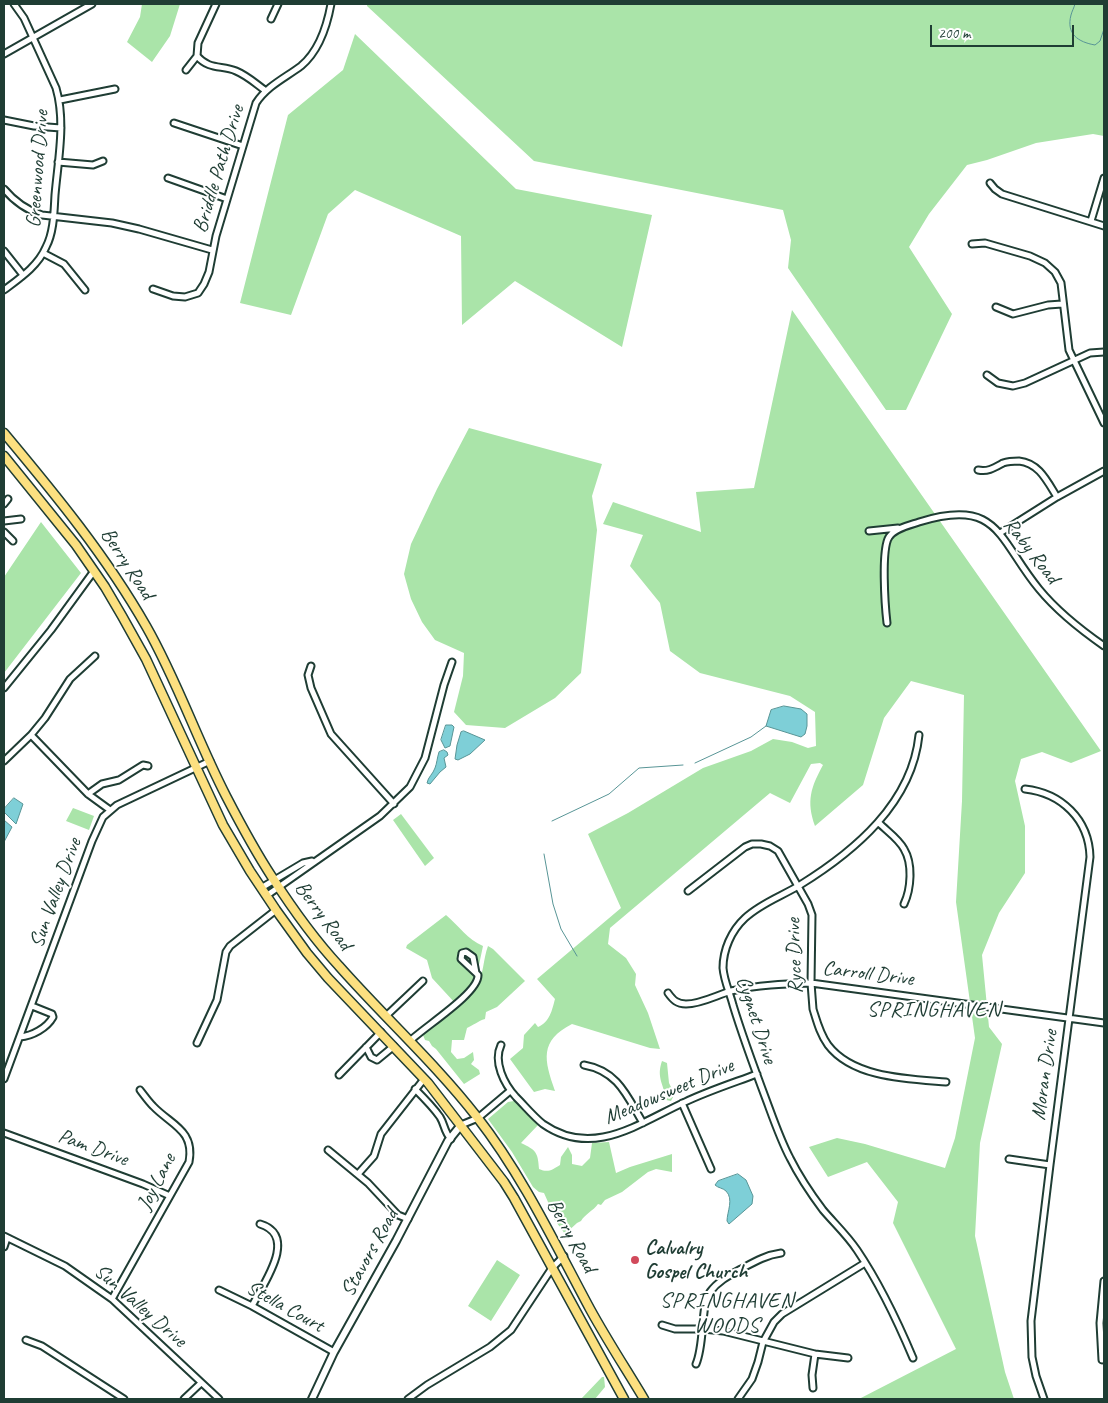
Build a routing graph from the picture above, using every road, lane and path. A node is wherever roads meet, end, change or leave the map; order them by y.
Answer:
1 (14, 4) edge
2 (92, 4) edge
3 (216, 4) edge
4 (278, 4) edge
5 (331, 4) edge
6 (271, 19) dead end
7 (33, 38) junction
8 (4, 54) edge
9 (197, 56) junction
10 (186, 70) dead end
11 (115, 89) dead end
12 (266, 91) junction
13 (60, 100) junction
14 (4, 120) edge
15 (174, 123) dead end
16 (60, 128) junction
17 (243, 146) junction
18 (103, 161) dead end
19 (58, 162) junction
20 (168, 178) dead end
21 (1104, 178) edge
22 (990, 183) dead end
23 (4, 189) edge
24 (227, 199) junction
25 (53, 218) junction
26 (1090, 221) junction
27 (1104, 226) edge
28 (972, 244) dead end
29 (212, 250) junction
30 (4, 251) edge
31 (43, 253) junction
32 (24, 275) junction
33 (153, 289) dead end
34 (4, 290) edge
35 (85, 290) dead end
36 (1062, 304) junction
37 (996, 307) dead end
38 (1104, 352) edge
39 (1075, 360) junction
40 (987, 375) dead end
41 (1104, 423) edge
42 (4, 433) edge
43 (4, 456) edge
44 (978, 470) dead end
45 (1104, 471) edge
46 (1058, 496) junction
47 (8, 499) dead end
48 (4, 504) edge
49 (21, 519) dead end
50 (4, 521) edge
51 (901, 528) junction
52 (869, 531) dead end
53 (4, 532) edge
54 (1000, 533) junction
55 (13, 541) dead end
56 (94, 571) junction
57 (887, 623) dead end
58 (1104, 646) edge
59 (94, 656) dead end
60 (452, 662) dead end
61 (312, 666) dead end
62 (4, 688) edge
63 (31, 735) junction
64 (919, 735) dead end
65 (4, 761) edge
66 (210, 761) junction
67 (148, 766) dead end
68 (196, 767) junction
69 (1025, 789) dead end
70 (88, 794) junction
71 (394, 804) junction
72 (110, 810) junction
73 (879, 823) junction
74 (276, 883) junction
75 (799, 886) junction
76 (261, 888) junction
77 (688, 891) dead end
78 (266, 896) junction
79 (904, 904) dead end
80 (276, 910) junction
81 (476, 973) dead end
82 (423, 981) dead end
83 (811, 983) junction
84 (729, 992) junction
85 (668, 993) dead end
86 (32, 1006) junction
87 (386, 1016) junction
88 (1069, 1018) junction
89 (1104, 1023) edge
90 (381, 1032) junction
91 (20, 1037) junction
92 (410, 1041) junction
93 (197, 1043) dead end
94 (501, 1045) dead end
95 (394, 1046) junction
96 (366, 1047) junction
97 (584, 1065) dead end
98 (757, 1074) junction
99 (338, 1075) dead end
100 (4, 1079) edge
101 (424, 1079) junction
102 (946, 1082) dead end
103 (140, 1090) dead end
104 (416, 1090) junction
105 (510, 1091) junction
106 (682, 1103) junction
107 (478, 1118) junction
108 (643, 1123) junction
109 (460, 1125) junction
110 (4, 1134) edge
111 (450, 1139) junction
112 (328, 1150) dead end
113 (1009, 1159) dead end
114 (1050, 1164) junction
115 (711, 1169) dead end
116 (358, 1174) junction
117 (170, 1196) junction
118 (408, 1219) junction
119 (260, 1224) dead end
120 (6, 1237) edge
121 (4, 1247) edge
122 (780, 1253) dead end
123 (564, 1256) junction
124 (865, 1263) junction
125 (552, 1268) junction
126 (1104, 1281) edge
127 (219, 1290) dead end
128 (112, 1299) junction
129 (252, 1306) junction
130 (662, 1324) dead end
131 (703, 1329) junction
132 (26, 1340) dead end
133 (763, 1342) junction
134 (334, 1352) junction
135 (815, 1354) junction
136 (848, 1358) dead end
137 (913, 1358) dead end
138 (1102, 1360) dead end
139 (696, 1364) dead end
140 (200, 1383) junction
141 (813, 1388) dead end
142 (124, 1399) edge
143 (184, 1399) edge
144 (220, 1399) edge
145 (312, 1399) edge
146 (408, 1399) edge
147 (624, 1399) edge
148 (644, 1399) edge
149 (738, 1399) edge
150 (1044, 1399) edge

1 - 7 street, Greenwood Drive
2 - 7 street
3 - 9 street
4 - 6 street
5 - 12 street, Briddle Path Drive
7 - 8 street
7 - 13 street, Greenwood Drive
9 - 10 street
9 - 12 street
11 - 13 street
12 - 17 street, Briddle Path Drive
13 - 16 street, Greenwood Drive
14 - 16 street
15 - 17 street
16 - 19 street, Greenwood Drive
17 - 24 street, Briddle Path Drive
18 - 19 street
19 - 25 street, Greenwood Drive
20 - 24 street
21 - 26 street
22 - 26 street
23 - 25 street
24 - 29 street, Briddle Path Drive
25 - 29 street
25 - 31 street, Greenwood Drive
26 - 27 street
28 - 36 street
29 - 33 street, Briddle Path Drive
30 - 32 street
31 - 32 street, Greenwood Drive
31 - 35 street
32 - 34 street, Greenwood Drive
36 - 37 street
36 - 39 street
38 - 39 street
39 - 40 street
39 - 41 street
42 - 66 highway, Berry Road
43 - 56 highway, Berry Road
44 - 46 street
45 - 46 street
46 - 54 street
47 - 48 street
49 - 50 street
51 - 52 street, Raby Road
51 - 54 street, Raby Road
51 - 57 street
53 - 55 street
54 - 58 street, Raby Road
56 - 62 street
56 - 68 highway, Berry Road
59 - 63 street
60 - 71 street
61 - 71 street
63 - 65 street
63 - 70 street
64 - 73 street, Cygnet Drive
66 - 68 street, Sun Valley Drive
66 - 74 highway, Berry Road
67 - 70 street
68 - 72 street, Sun Valley Drive
68 - 76 highway, Berry Road
69 - 88 street, Moran Drive
70 - 72 street
71 - 74 street
72 - 86 street, Sun Valley Drive
73 - 75 street, Cygnet Drive
73 - 79 street
74 - 76 street
74 - 78 street
74 - 87 highway, Berry Road
75 - 77 street, Ryce Drive
75 - 83 street, Ryce Drive
75 - 84 street, Cygnet Drive
76 - 78 highway, Berry Road
78 - 80 highway, Berry Road
80 - 90 highway, Berry Road
80 - 93 street
81 - 92 street
82 - 87 street
83 - 84 street, Carroll Drive
83 - 88 street, Carroll Drive
83 - 102 street, Ryce Drive
84 - 85 street, Carroll Drive
84 - 98 street, Cygnet Drive
86 - 91 street, Sun Valley Drive
86 - 91 street
87 - 92 highway, Berry Road
88 - 89 street, Carroll Drive
88 - 114 street, Moran Drive
90 - 95 highway, Berry Road
90 - 96 street
91 - 100 street, Sun Valley Drive
92 - 107 highway, Berry Road
94 - 105 street, Meadowsweet Drive
95 - 96 street
95 - 101 highway, Berry Road
96 - 99 street
97 - 108 street
98 - 106 street, Meadowsweet Drive
98 - 124 street, Cygnet Drive
101 - 104 street
101 - 109 highway, Berry Road
103 - 117 street, Joy Lane
104 - 111 street
104 - 116 street
105 - 107 street
105 - 108 street, Meadowsweet Drive
106 - 108 street, Meadowsweet Drive
106 - 115 street
107 - 109 street
107 - 123 highway, Berry Road
109 - 111 street, Stavors Road
109 - 125 highway, Berry Road
110 - 117 street, Pam Drive
111 - 118 street, Stavors Road
112 - 116 street
113 - 114 street
114 - 150 street, Moran Drive
116 - 118 street
117 - 128 street, Joy Lane
118 - 134 street, Stavors Road
119 - 129 street
120 - 121 street
120 - 128 street, Sun Valley Drive
122 - 131 street
123 - 125 street
123 - 148 highway, Berry Road
124 - 133 street
124 - 137 street, Cygnet Drive
125 - 146 street
125 - 147 highway, Berry Road
126 - 138 street
127 - 129 street, Stella Court
128 - 140 street, Sun Valley Drive
129 - 134 street, Stella Court
130 - 131 street
131 - 133 street
131 - 139 street
132 - 142 street
133 - 135 street
133 - 149 street
134 - 145 street, Stavors Road
135 - 136 street
135 - 141 street
140 - 143 street
140 - 144 street, Sun Valley Drive

